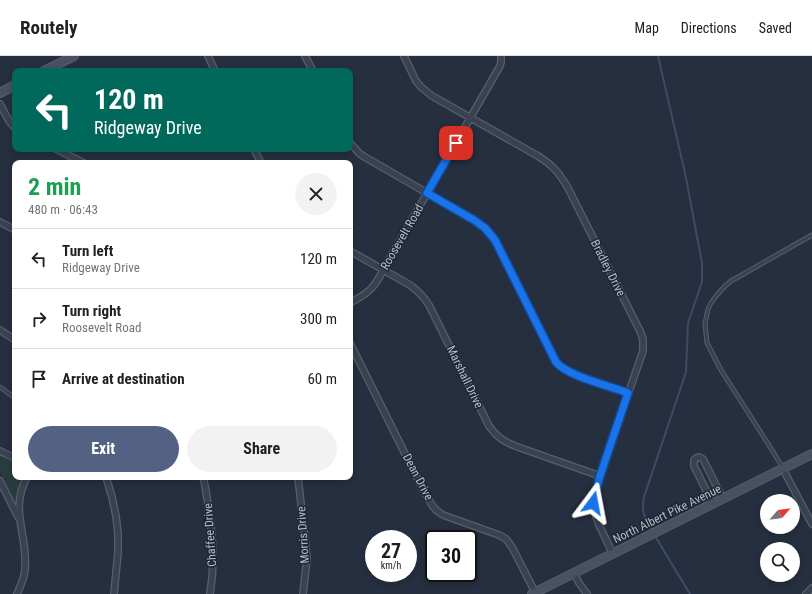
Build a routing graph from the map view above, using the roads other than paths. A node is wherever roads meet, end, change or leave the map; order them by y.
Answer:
1 (74, 56) edge
2 (208, 56) edge
3 (305, 56) edge
4 (404, 56) edge
5 (501, 56) edge
6 (50, 68) edge
7 (214, 68) edge
8 (311, 68) edge
9 (12, 87) edge
10 (0, 93) edge
11 (0, 104) edge
12 (470, 118) junction
13 (12, 124) edge
14 (353, 147) edge
15 (62, 152) edge
16 (78, 160) edge
17 (427, 193) junction
18 (0, 222) edge
19 (12, 228) edge
20 (812, 235) edge
21 (353, 253) edge
22 (383, 270) junction
23 (353, 301) edge
24 (0, 330) edge
25 (12, 338) edge
26 (353, 348) edge
27 (0, 387) edge
28 (628, 393) junction
29 (12, 396) edge
30 (0, 451) edge
31 (812, 454) edge
32 (12, 457) edge
33 (784, 469) junction
34 (600, 476) junction
35 (26, 480) edge
36 (107, 480) edge
37 (203, 480) edge
38 (298, 480) edge
39 (0, 481) edge
40 (723, 499) junction
41 (713, 504) junction
42 (20, 521) junction
43 (812, 524) edge
44 (613, 554) junction
45 (574, 573) junction
46 (812, 588) edge
47 (533, 593) edge
48 (17, 594) edge
49 (114, 594) edge
50 (210, 594) edge
51 (303, 594) edge
52 (587, 594) edge
53 (806, 594) edge

1 - 6 street
2 - 7 street
3 - 8 street
4 - 12 street, Bradley Drive
5 - 12 street, Roosevelt Road
9 - 10 street
11 - 13 street
12 - 17 street, Roosevelt Road
12 - 28 street, Bradley Drive
14 - 17 street
15 - 16 street
17 - 22 street, Roosevelt Road
17 - 28 street
18 - 19 street
20 - 33 lane
21 - 22 street, Marshall Drive
22 - 23 street, Roosevelt Road
22 - 34 street, Marshall Drive
24 - 25 street
26 - 47 street, Dean Drive
27 - 29 lane
28 - 34 street, Bradley Drive
30 - 32 street
31 - 33 street, North Albert Pike Avenue
33 - 40 street, North Albert Pike Avenue
33 - 43 street
34 - 44 street, Bradley Drive
35 - 42 street
36 - 49 street
37 - 50 street, Chaffee Drive
38 - 51 street, Morris Drive
39 - 42 street
40 - 41 street, North Albert Pike Avenue
40 - 41 street
41 - 44 street, North Albert Pike Avenue
42 - 48 street
44 - 45 street, North Albert Pike Avenue
45 - 47 street, North Albert Pike Avenue
45 - 52 street
46 - 53 street

